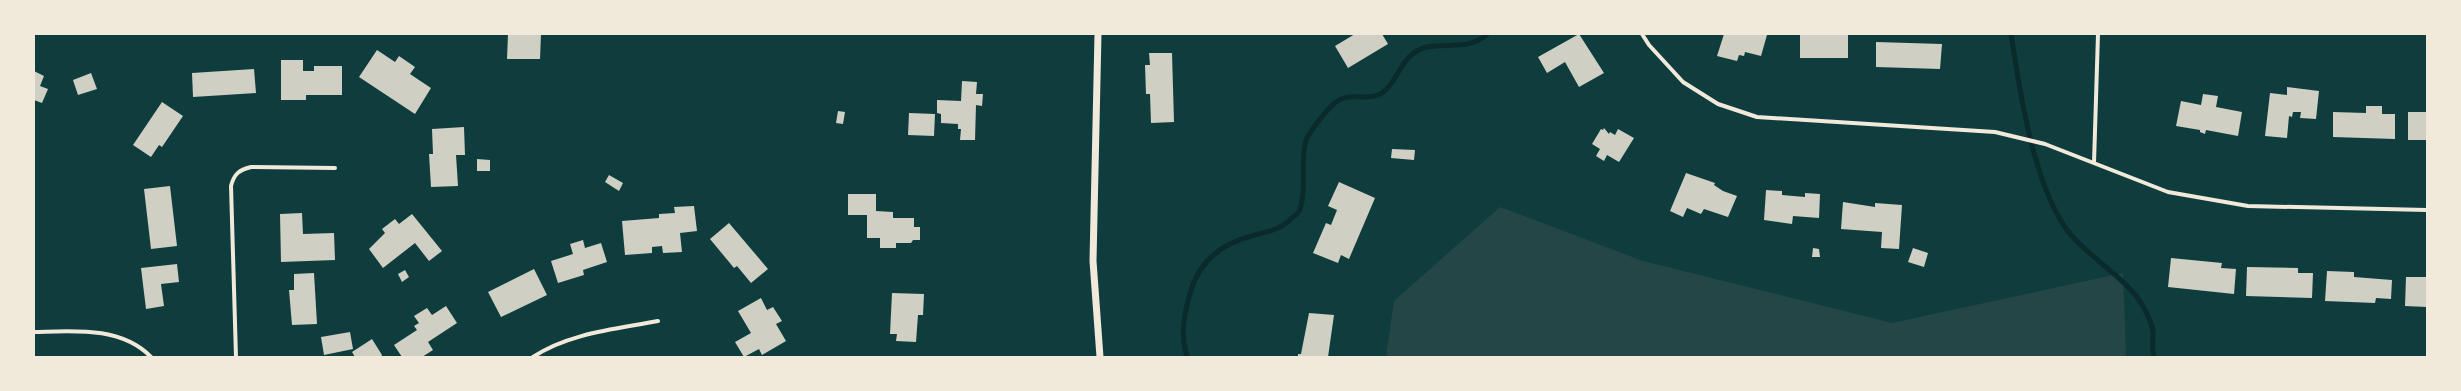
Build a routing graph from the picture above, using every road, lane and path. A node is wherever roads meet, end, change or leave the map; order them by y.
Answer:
1 (1098, 34) edge
2 (1642, 34) edge
3 (2098, 34) edge
4 (2094, 164) junction
5 (334, 168) dead end
6 (2427, 210) edge
7 (658, 321) dead end
8 (34, 332) edge
9 (151, 357) edge
10 (236, 357) edge
11 (533, 357) edge
12 (1100, 357) edge

1 - 12 street
2 - 4 street
3 - 4 street
4 - 6 street
5 - 10 street
7 - 11 street
8 - 9 street

